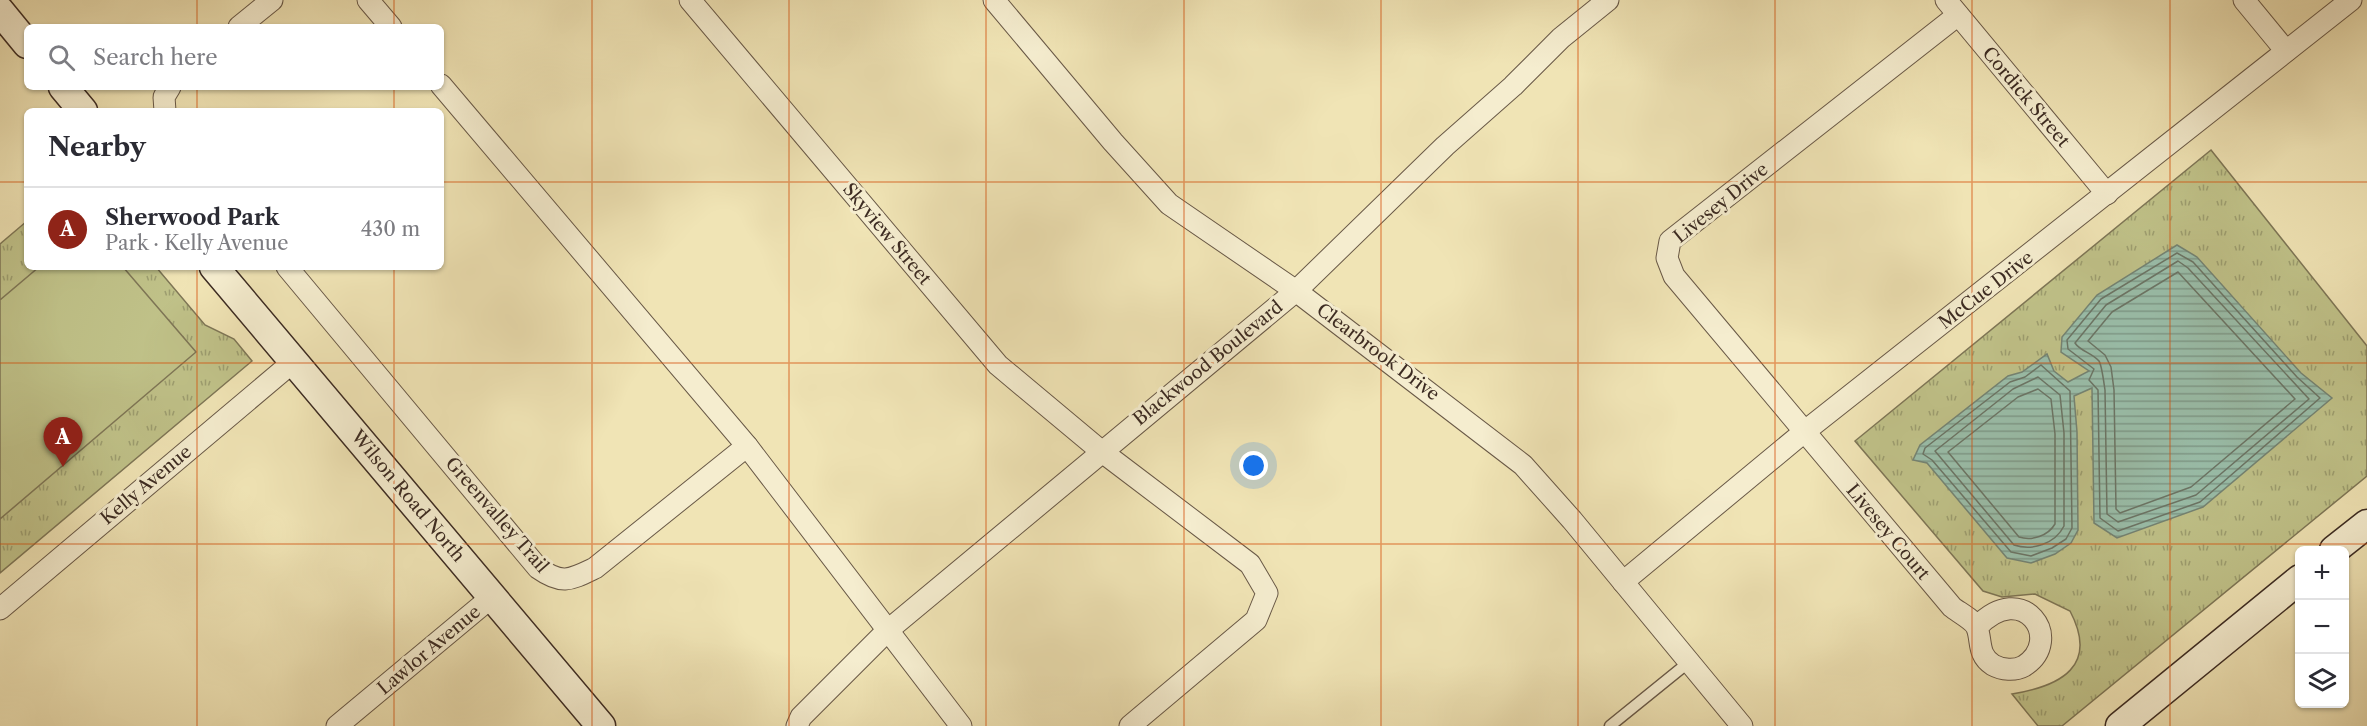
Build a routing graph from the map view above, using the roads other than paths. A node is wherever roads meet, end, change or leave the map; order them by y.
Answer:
1 (272, 0) edge
2 (368, 0) edge
3 (690, 0) edge
4 (994, 0) edge
5 (1608, 0) edge
6 (2244, 0) edge
7 (2351, 0) edge
8 (1952, 7) edge
9 (0, 11) edge
10 (243, 24) edge
11 (388, 24) edge
12 (24, 40) edge
13 (2286, 51) junction
14 (66, 90) edge
15 (168, 90) edge
16 (444, 90) edge
17 (80, 108) edge
18 (165, 108) edge
19 (2107, 194) junction
20 (216, 270) edge
21 (290, 270) edge
22 (1296, 291) junction
23 (293, 362) junction
24 (1804, 432) junction
25 (747, 446) junction
26 (1101, 451) junction
27 (2367, 524) edge
28 (2339, 546) edge
29 (1623, 582) junction
30 (2295, 583) edge
31 (493, 597) junction
32 (0, 609) edge
33 (1977, 627) dead end
34 (887, 631) junction
35 (1689, 662) junction
36 (799, 722) edge
37 (337, 726) edge
38 (601, 726) edge
39 (781, 726) edge
40 (961, 726) edge
41 (1130, 726) edge
42 (1610, 726) edge
43 (1742, 726) edge
44 (2120, 726) edge

1 - 10 street
2 - 11 street
3 - 26 street, Skyview Street
4 - 22 street, Clearbrook Drive
5 - 22 street, Blackwood Boulevard
6 - 13 street
7 - 13 street, McCue Drive
8 - 19 street, Cordick Street
8 - 24 street, Livesey Drive
9 - 12 street
13 - 19 street, McCue Drive
14 - 17 street
15 - 18 street
16 - 25 street
19 - 24 street, McCue Drive
20 - 23 street, Wilson Road North
21 - 25 street, Greenvalley Trail
22 - 26 street, Blackwood Boulevard
22 - 29 street, Clearbrook Drive
23 - 31 street, Wilson Road North
23 - 32 street, Kelly Avenue
24 - 29 street, McCue Drive
24 - 33 street, Livesey Court
25 - 34 street
26 - 34 street, Blackwood Boulevard
26 - 41 street, Skyview Street
27 - 28 street
29 - 35 street, Clearbrook Drive
30 - 44 street
31 - 37 street, Lawlor Avenue
31 - 38 street, Wilson Road North
34 - 36 street, Blackwood Boulevard
34 - 40 street
35 - 42 lane
35 - 43 street, Clearbrook Drive
36 - 39 street, Blackwood Boulevard

